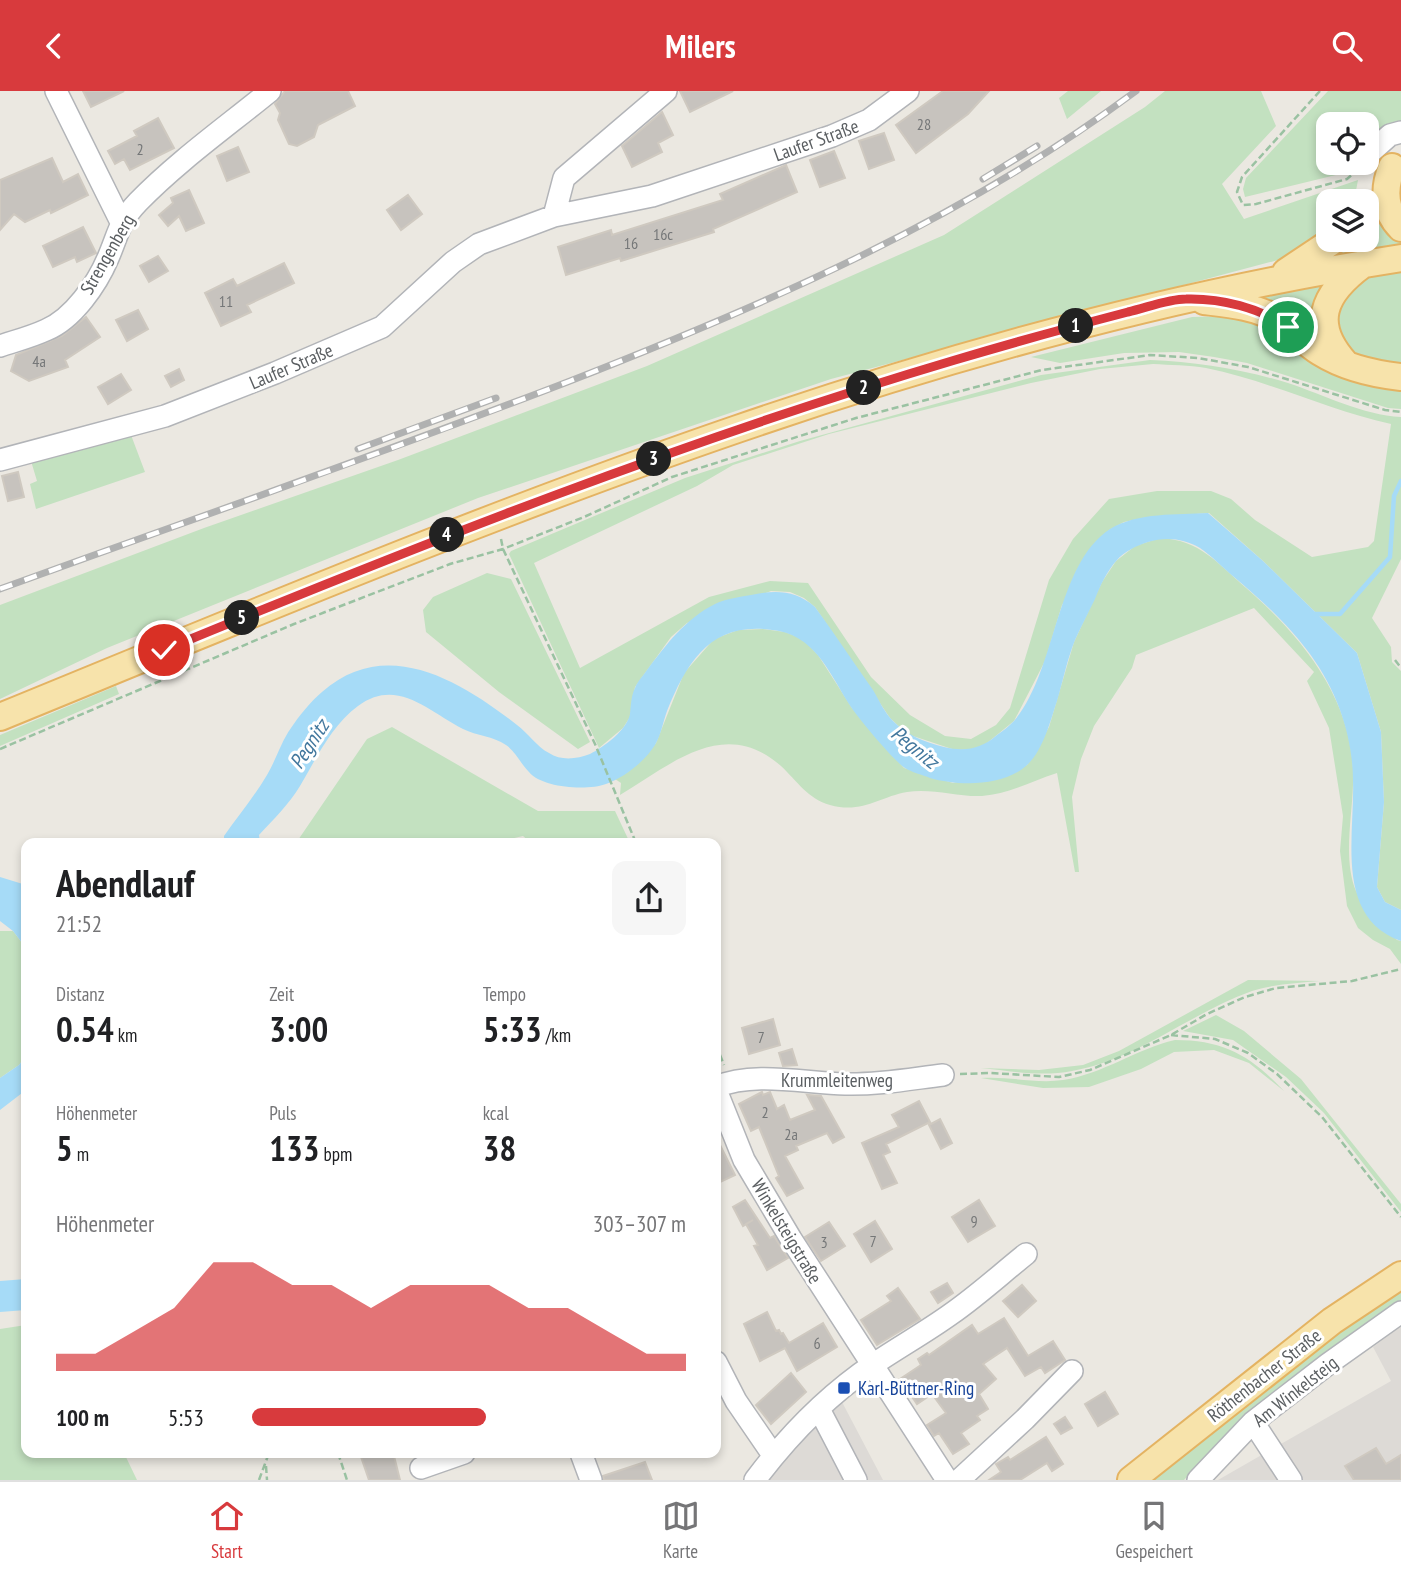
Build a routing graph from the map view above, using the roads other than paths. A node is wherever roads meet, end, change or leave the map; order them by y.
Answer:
1 (56, 91) edge
2 (270, 91) edge
3 (666, 91) edge
4 (908, 91) edge
5 (1401, 132) edge
6 (1382, 160) edge
7 (1372, 189) edge
8 (554, 216) junction
9 (121, 222) junction
10 (1401, 228) edge
11 (1317, 252) edge
12 (1401, 258) edge
13 (1364, 263) junction
14 (1272, 280) junction
15 (1185, 299) junction
16 (0, 346) edge
17 (1347, 365) junction
18 (1401, 377) edge
19 (0, 460) edge
20 (0, 717) edge
21 (943, 1075) road end
22 (721, 1086) edge
23 (1026, 1254) dead end
24 (1401, 1275) edge
25 (1401, 1312) edge
26 (871, 1366) junction
27 (1072, 1371) dead end
28 (721, 1372) edge
29 (820, 1409) junction
30 (1254, 1422) junction
31 (450, 1458) edge
32 (583, 1458) edge
33 (421, 1468) dead end
34 (765, 1472) edge
35 (590, 1480) edge
36 (856, 1480) edge
37 (947, 1480) edge
38 (959, 1480) edge
39 (1131, 1480) edge
40 (1198, 1480) edge
41 (1291, 1480) edge

1 - 9 street
2 - 9 street, Strengenberg
3 - 8 street
4 - 8 street, Laufer Straße
5 - 6 street
6 - 7 main road
6 - 10 main road
8 - 19 street, Laufer Straße
9 - 16 street, Strengenberg
11 - 14 main road
12 - 13 main road
13 - 14 main road
13 - 17 main road
14 - 15 main road
15 - 17 main road
15 - 20 main road
17 - 18 main road
21 - 22 street, Krummleitenweg
22 - 26 street, Winkelsteigstraße
23 - 26 street
24 - 39 main road, Röthenbacher Straße
25 - 30 street, Am Winkelsteig
26 - 29 street
26 - 37 street, Winkelsteigstraße
27 - 38 street
28 - 34 street
29 - 34 street
29 - 36 street
30 - 40 street, Am Winkelsteig
30 - 41 street
31 - 33 street
32 - 35 street

